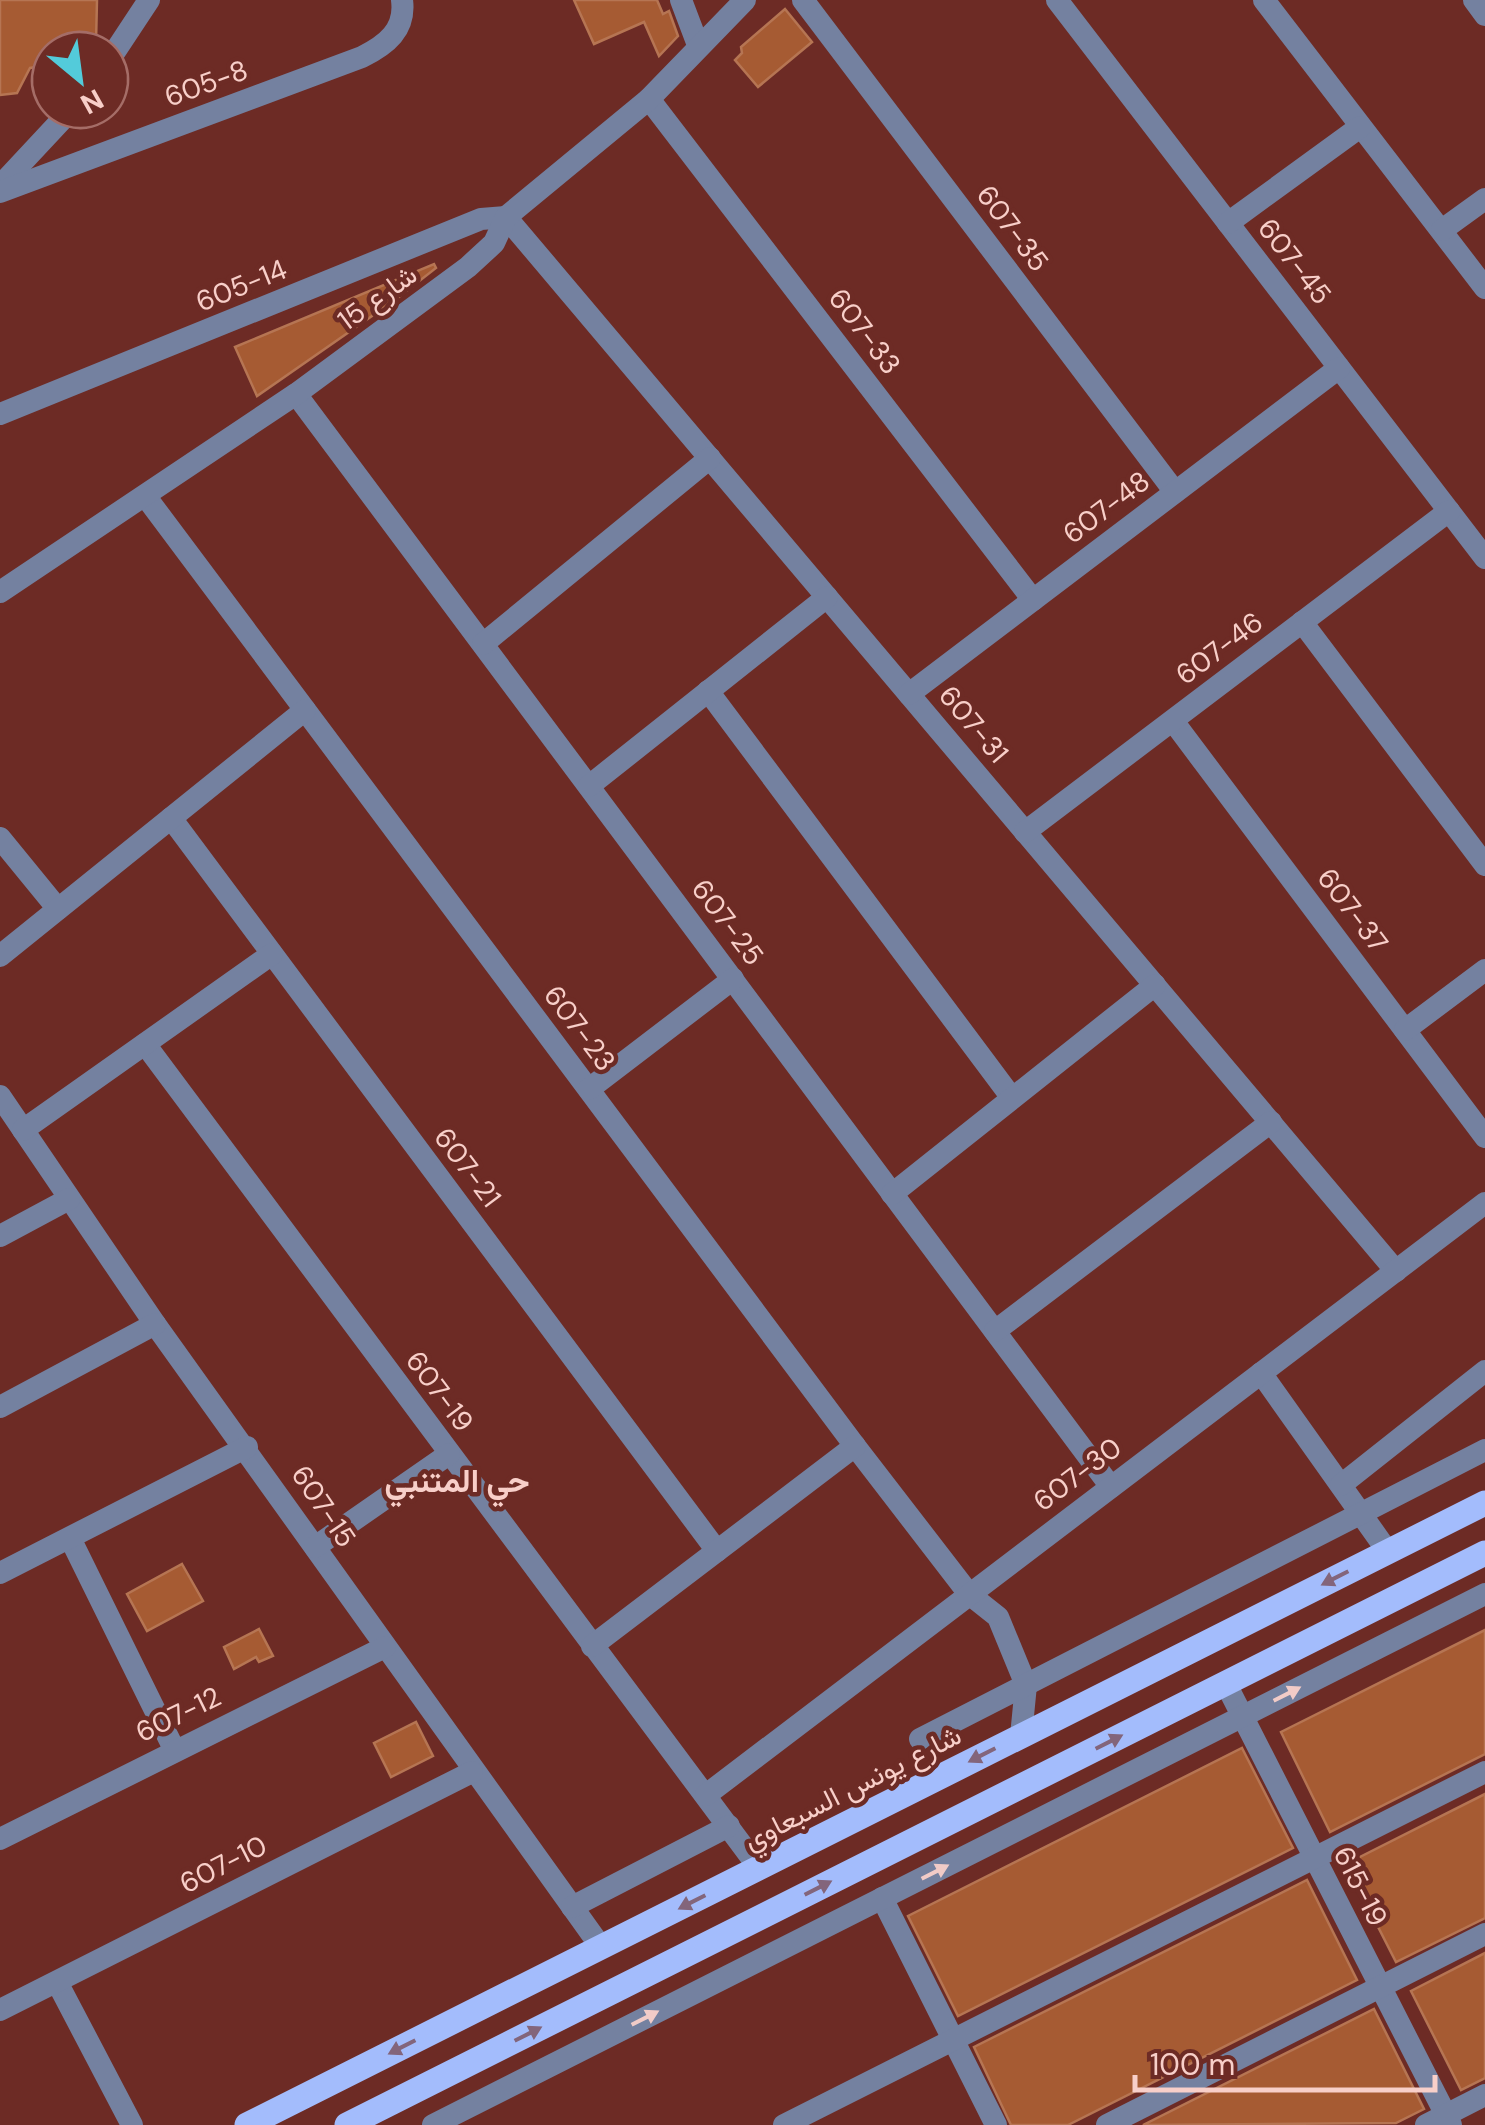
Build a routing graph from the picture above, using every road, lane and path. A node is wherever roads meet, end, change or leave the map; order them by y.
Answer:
1 (149, 0) edge
2 (402, 0) edge
3 (681, 0) edge
4 (745, 0) edge
5 (803, 0) edge
6 (1057, 0) edge
7 (1264, 0) edge
8 (1474, 0) edge
9 (1485, 15) edge
10 (129, 30) edge
11 (698, 45) junction
12 (649, 98) junction
13 (1360, 127) junction
14 (53, 130) edge
15 (0, 189) edge
16 (1485, 199) edge
17 (506, 216) junction
18 (1228, 223) junction
19 (1442, 230) junction
20 (1485, 288) edge
21 (1339, 368) junction
22 (296, 394) junction
23 (0, 414) edge
24 (710, 458) junction
25 (1176, 492) junction
26 (146, 497) junction
27 (1449, 511) junction
28 (1485, 558) edge
29 (0, 592) edge
30 (827, 597) junction
31 (1033, 600) junction
32 (1302, 622) junction
33 (483, 644) junction
34 (708, 690) junction
35 (910, 694) junction
36 (305, 710) junction
37 (1173, 720) junction
38 (589, 786) junction
39 (171, 818) junction
40 (1026, 832) junction
41 (0, 838) edge
42 (1485, 865) edge
43 (58, 909) junction
44 (272, 954) junction
45 (0, 956) edge
46 (1485, 970) edge
47 (733, 979) junction
48 (1155, 986) junction
49 (1406, 1030) junction
50 (145, 1044) junction
51 (588, 1089) junction
52 (0, 1096) edge
53 (1012, 1098) junction
54 (1270, 1122) junction
55 (23, 1130) junction
56 (1485, 1137) edge
57 (892, 1194) junction
58 (70, 1199) junction
59 (1485, 1204) edge
60 (0, 1236) edge
61 (1396, 1271) junction
62 (155, 1324) junction
63 (994, 1331) junction
64 (1485, 1371) edge
65 (1261, 1374) junction
66 (0, 1408) edge
67 (856, 1446) junction
68 (247, 1447) junction
69 (1485, 1450) edge
70 (450, 1454) junction
71 (1341, 1485) junction
72 (1112, 1487) junction
73 (1485, 1503) edge
74 (1361, 1514) junction
75 (70, 1538) junction
76 (315, 1547) junction
77 (718, 1551) junction
78 (1388, 1552) junction
79 (1485, 1553) edge
80 (0, 1573) edge
81 (969, 1594) junction
82 (1485, 1594) edge
83 (592, 1646) junction
84 (384, 1647) junction
85 (1226, 1684) junction
86 (1026, 1685) junction
87 (1242, 1716) junction
88 (1021, 1736) junction
89 (920, 1739) dead end
90 (174, 1749) junction
91 (472, 1772) junction
92 (1485, 1772) edge
93 (1042, 1776) junction
94 (706, 1794) junction
95 (0, 1812) edge
96 (729, 1826) junction
97 (6, 1837) edge
98 (1314, 1858) junction
99 (759, 1868) junction
100 (882, 1898) junction
101 (572, 1907) junction
102 (1485, 1934) edge
103 (601, 1947) junction
104 (56, 1982) junction
105 (1378, 1987) junction
106 (0, 2010) edge
107 (952, 2040) junction
108 (1485, 2095) edge
109 (1445, 2122) edge
110 (132, 2125) edge
111 (247, 2125) edge
112 (347, 2125) edge
113 (432, 2125) edge
114 (784, 2125) edge
115 (996, 2125) edge
116 (1107, 2125) edge

1 - 10 street
2 - 15 street, 605-8
3 - 11 street
4 - 11 street, شارع 15
5 - 25 street, 607-35
6 - 18 street, 607-45
7 - 13 street
8 - 9 street
11 - 12 street, شارع 15
12 - 17 street, شارع 15
12 - 31 street, 607-33
13 - 18 street
13 - 19 street
14 - 15 street
16 - 19 street
17 - 22 street, شارع 15
17 - 23 street, 605-14
17 - 24 street, 607-31
18 - 21 street, 607-45
19 - 20 street
21 - 25 street, 607-48
21 - 27 street, 607-45
22 - 26 street, شارع 15
22 - 33 street, 607-25
24 - 30 street, 607-31
24 - 33 street
25 - 31 street, 607-48
26 - 29 street, شارع 15
26 - 36 street, 607-23
27 - 28 street, 607-45
27 - 32 street, 607-46
30 - 34 street
30 - 35 street, 607-31
31 - 35 street, 607-48
32 - 37 street, 607-46
32 - 42 street
33 - 38 street, 607-25
34 - 38 street
34 - 53 street
35 - 40 street, 607-31
36 - 39 street
36 - 51 street, 607-23
37 - 40 street, 607-46
37 - 49 street, 607-37
38 - 47 street, 607-25
39 - 43 street
39 - 44 street, 607-21
40 - 48 street, 607-31
41 - 43 street
43 - 45 street
44 - 50 street
44 - 77 street, 607-21
46 - 49 street
47 - 51 street
47 - 57 street, 607-25
48 - 53 street
48 - 54 street, 607-31
49 - 56 street, 607-37
50 - 55 street
50 - 70 street, 607-19
51 - 67 street, 607-23
52 - 55 street, 607-15
53 - 57 street
54 - 61 street, 607-31
54 - 63 street
55 - 58 street, 607-15
57 - 63 street, 607-25
58 - 60 street
58 - 62 street, 607-15
59 - 61 street, 607-30
61 - 65 street, 607-30
62 - 66 street
62 - 68 street, 607-15
63 - 72 street, 607-25
64 - 71 street
65 - 71 street
65 - 72 street, 607-30
67 - 77 street
67 - 81 street, 607-23
68 - 75 street
68 - 76 street, 607-15
69 - 74 street
70 - 76 street
70 - 83 street, 607-19
71 - 74 street
72 - 81 street, 607-30
73 - 78 main road, شارع يونس السبعاوي
74 - 78 street
74 - 86 street
75 - 80 street
75 - 90 street
76 - 84 street, 607-15
77 - 83 street
78 -> 88 main road, شارع يونس السبعاوي
79 - 85 main road
81 - 86 street, 607-23
81 - 94 street, 607-30
87 -> 82 street
83 - 94 street, 607-19
84 - 90 street, 607-12
84 - 91 street, 607-15
85 - 87 street, 615-19
93 -> 85 main road
86 - 88 street
86 - 89 street
87 - 98 street, 615-19
100 -> 87 street
88 - 93 main road
88 -> 99 main road, شارع يونس السبعاوي
90 - 97 street, 607-12
91 - 101 street, 607-15
91 - 104 street, 607-10
92 - 98 street
112 -> 93 main road
94 - 96 street, 607-19
95 - 97 street
96 - 99 street, 607-19
96 - 101 street
98 - 105 street, 615-19
98 - 107 street
99 -> 103 main road, شارع يونس السبعاوي
100 - 107 street
113 -> 100 street
101 - 103 street, 607-15
102 - 105 street
103 -> 111 main road, شارع يونس السبعاوي
104 - 106 street, 607-10
104 - 110 street
105 - 109 street, 615-19
105 - 116 street
107 - 114 street
107 - 115 street
108 - 109 street

